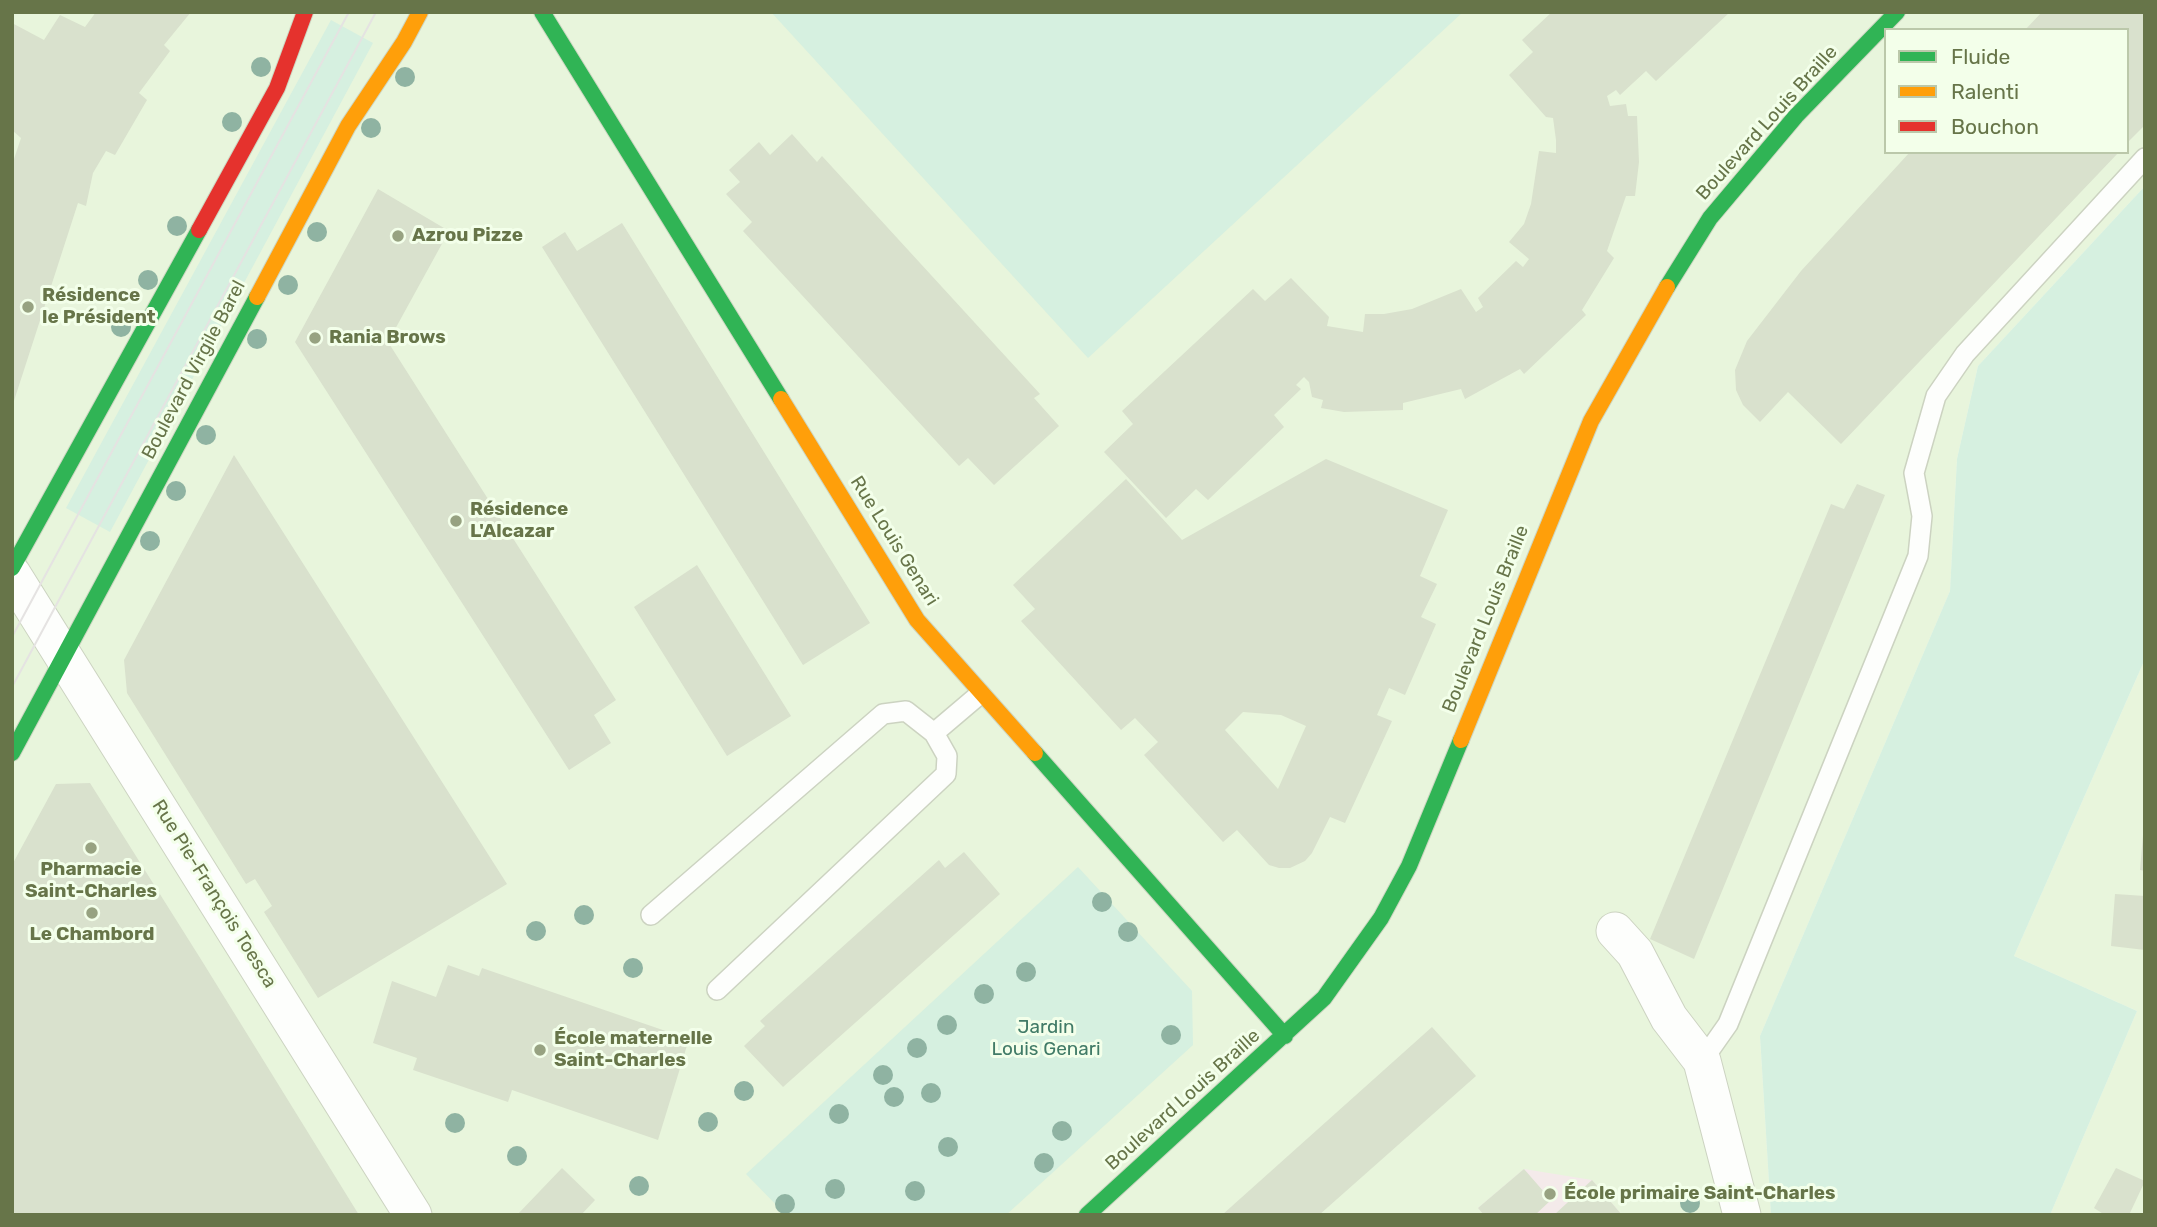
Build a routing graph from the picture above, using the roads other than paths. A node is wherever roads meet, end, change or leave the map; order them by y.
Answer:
1 (305, 12) edge
2 (420, 12) edge
3 (542, 12) edge
4 (1897, 12) edge
5 (2145, 158) edge
6 (12, 568) edge
7 (12, 574) edge
8 (65, 656) junction
9 (980, 694) junction
10 (934, 733) junction
11 (12, 753) edge
12 (651, 915) dead end
13 (1615, 931) dead end
14 (717, 990) dead end
15 (1285, 1036) junction
16 (1702, 1061) junction
17 (413, 1215) edge
18 (1087, 1215) edge
19 (1742, 1215) edge

1 - 6 street
2 - 8 street, Boulevard Virgile Barel
3 - 9 street, Rue Louis Genari
4 - 15 street, Boulevard Louis Braille
5 - 16 lane
7 - 8 street, Rue Pie-François Toesca
8 - 11 street, Boulevard Virgile Barel
8 - 17 street, Rue Pie-François Toesca
9 - 10 lane
9 - 15 street, Rue Louis Genari
10 - 12 lane
10 - 14 lane
13 - 16 street
15 - 18 street, Boulevard Louis Braille
16 - 19 street

